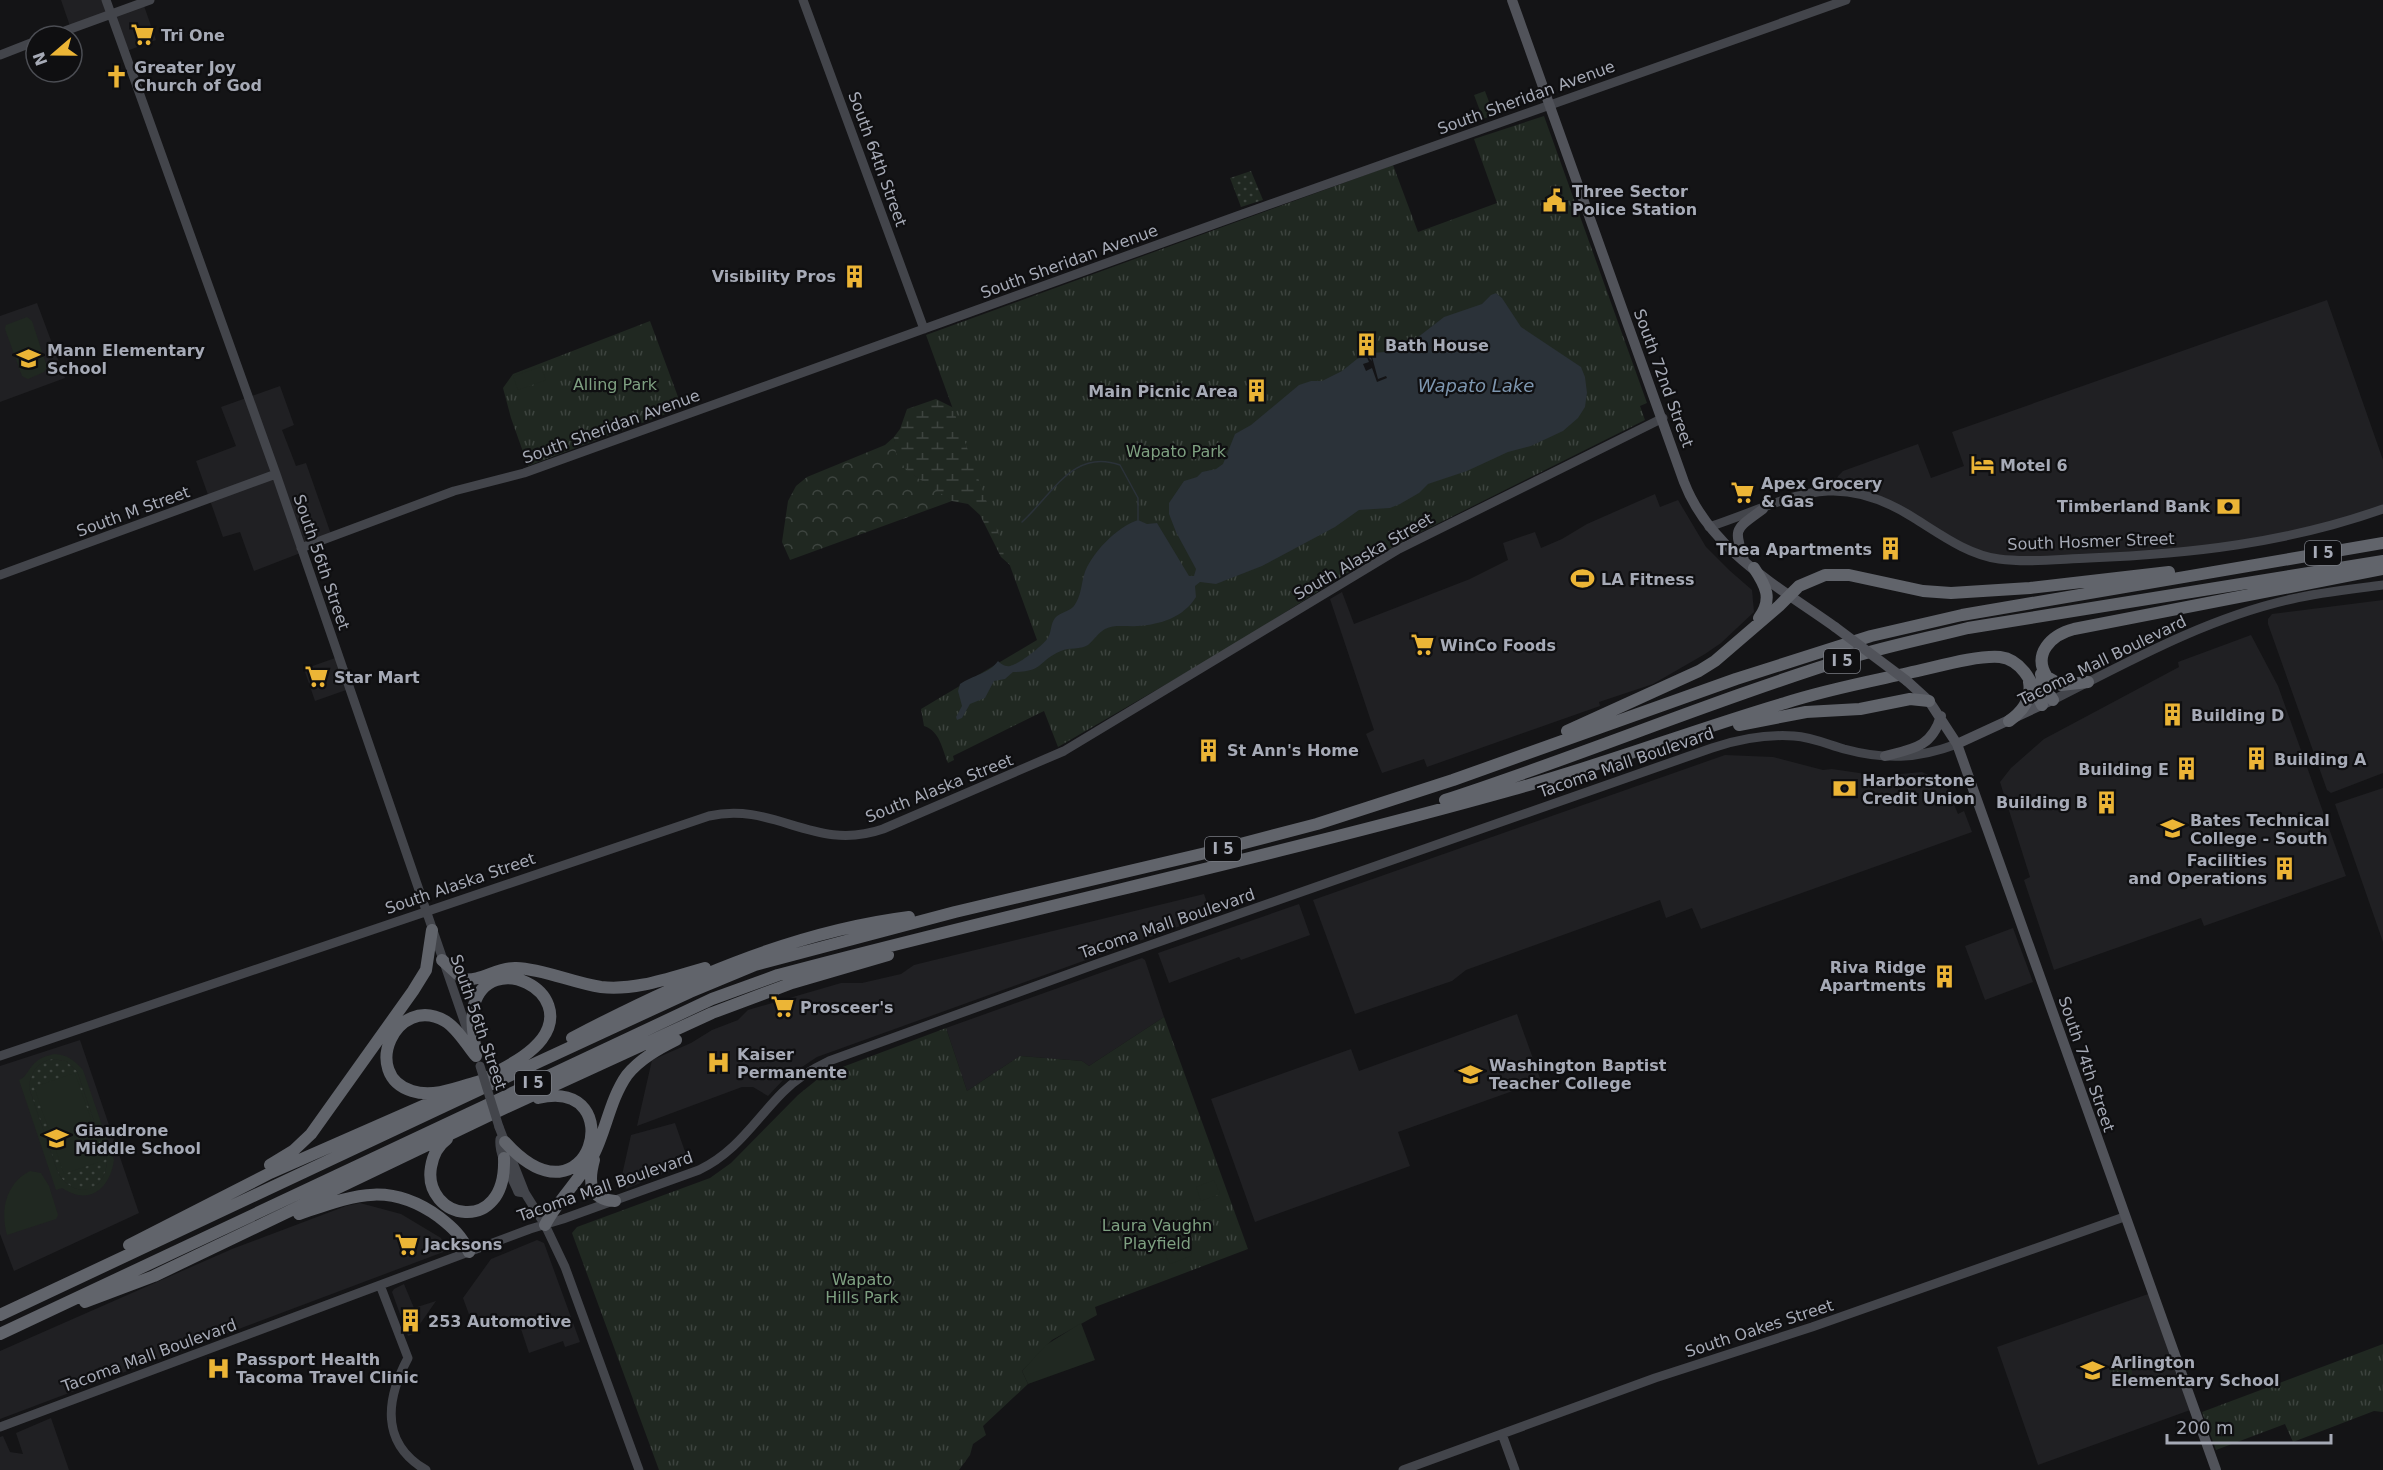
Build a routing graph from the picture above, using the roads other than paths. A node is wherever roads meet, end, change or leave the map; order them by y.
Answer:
1 (106, 0) edge
2 (150, 0) edge
3 (803, 0) edge
4 (1512, 0) edge
5 (1846, 0) edge
6 (111, 14) junction
7 (84, 24) edge
8 (24, 45) edge
9 (0, 54) edge
10 (1550, 105) junction
11 (924, 329) junction
12 (1663, 418) junction
13 (276, 474) junction
14 (1762, 509) junction
15 (2383, 509) edge
16 (1709, 527) junction
17 (2383, 543) edge
18 (301, 548) junction
19 (2383, 561) edge
20 (2262, 563) junction
21 (1749, 565) junction
22 (2383, 569) edge
23 (0, 575) edge
24 (2383, 585) edge
25 (1790, 595) junction
26 (1744, 635) junction
27 (2040, 660) junction
28 (2026, 675) junction
29 (1907, 681) joint
30 (2088, 682) junction
31 (1929, 701) junction
32 (2047, 702) junction
33 (1941, 716) junction
34 (2009, 721) junction
35 (1957, 744) junction
36 (1647, 749) junction
37 (1885, 756) junction
38 (1486, 768) junction
39 (1321, 839) junction
40 (1090, 898) junction
41 (426, 911) junction
42 (955, 912) junction
43 (432, 930) junction
44 (752, 956) junction
45 (442, 960) junction
46 (807, 979) junction
47 (0, 1056) edge
48 (478, 1061) junction
49 (485, 1079) junction
50 (506, 1108) junction
51 (492, 1114) junction
52 (604, 1130) junction
53 (503, 1140) junction
54 (504, 1158) junction
55 (525, 1193) junction
56 (615, 1201) junction
57 (188, 1214) junction
58 (2124, 1217) junction
59 (544, 1225) junction
60 (247, 1232) junction
61 (469, 1252) junction
62 (380, 1285) junction
63 (56, 1288) junction
64 (0, 1314) edge
65 (0, 1335) edge
66 (0, 1427) edge
67 (1502, 1434) junction
68 (422, 1467) edge
69 (639, 1470) edge
70 (1403, 1470) edge
71 (1515, 1470) edge
72 (2216, 1470) edge

1 - 6 street, South 56th Street
2 - 6 street
3 - 11 street, South 64th Street
4 - 10 main road, South 72nd Street
5 - 10 street, South Sheridan Avenue
6 - 7 street
6 - 13 street, South 56th Street
8 - 9 street
10 - 11 street, South Sheridan Avenue
10 - 12 main road, South 72nd Street
11 - 18 street, South Sheridan Avenue
12 - 16 main road, South 72nd Street
12 - 41 street, South Alaska Street
13 - 18 street, South 56th Street
13 - 23 street, South M Street
14 - 15 street, South Hosmer Street
14 - 16 street, South Hosmer Street
14 - 21 main road
16 - 21 main road, South 72nd Street
17 - 20 highway, I 5
18 - 41 street, South 56th Street
19 - 39 highway, I 5
20 - 25 highway
20 - 38 highway, I 5
21 - 25 main road, South 72nd Street
21 - 26 highway
22 - 27 highway
24 - 30 street, Tacoma Mall Boulevard
25 - 26 highway
25 - 29 main road, South 72nd Street, bridge
26 - 38 highway
27 - 30 highway
27 - 32 highway
28 - 32 highway
28 - 34 highway
28 - 36 highway
29 - 31 main road, South 74th Street
30 - 32 street, Tacoma Mall Boulevard
31 - 33 main road, South 74th Street
31 - 36 highway
32 - 34 main road, Tacoma Mall Boulevard
33 - 35 main road, South 74th Street
33 - 37 main road
34 - 35 main road, Tacoma Mall Boulevard
35 - 37 street, Tacoma Mall Boulevard
35 - 58 main road, South 74th Street
36 - 39 highway
37 - 56 street, Tacoma Mall Boulevard
38 - 42 highway, I 5
39 - 40 highway, I 5
40 - 46 highway
40 - 65 highway, I 5
41 - 43 street, South 56th Street
41 - 47 street, South Alaska Street
42 - 44 highway
42 - 63 highway, I 5
43 - 45 street, South 56th Street
43 - 57 highway
44 - 45 highway
44 - 49 highway
45 - 48 street, South 56th Street
46 - 50 highway
46 - 52 highway
48 - 49 highway
48 - 49 highway
48 - 53 street, South 56th Street, bridge
49 - 57 highway
50 - 51 highway
50 - 53 highway
51 - 54 highway
51 - 60 highway
52 - 56 highway
52 - 59 highway
53 - 54 street, South 56th Street
53 - 55 street, South 56th Street
54 - 55 street, South 56th Street
55 - 59 street, South 56th Street
56 - 59 street, Tacoma Mall Boulevard
57 - 63 highway
58 - 67 street, South Oakes Street
58 - 72 main road, South 74th Street
59 - 61 street, Tacoma Mall Boulevard
59 - 69 street, South 56th Street
60 - 61 highway
60 - 65 highway
61 - 62 street, Tacoma Mall Boulevard
62 - 66 street, Tacoma Mall Boulevard
62 - 68 street
63 - 64 highway, I 5
67 - 70 street, South Oakes Street
67 - 71 street

